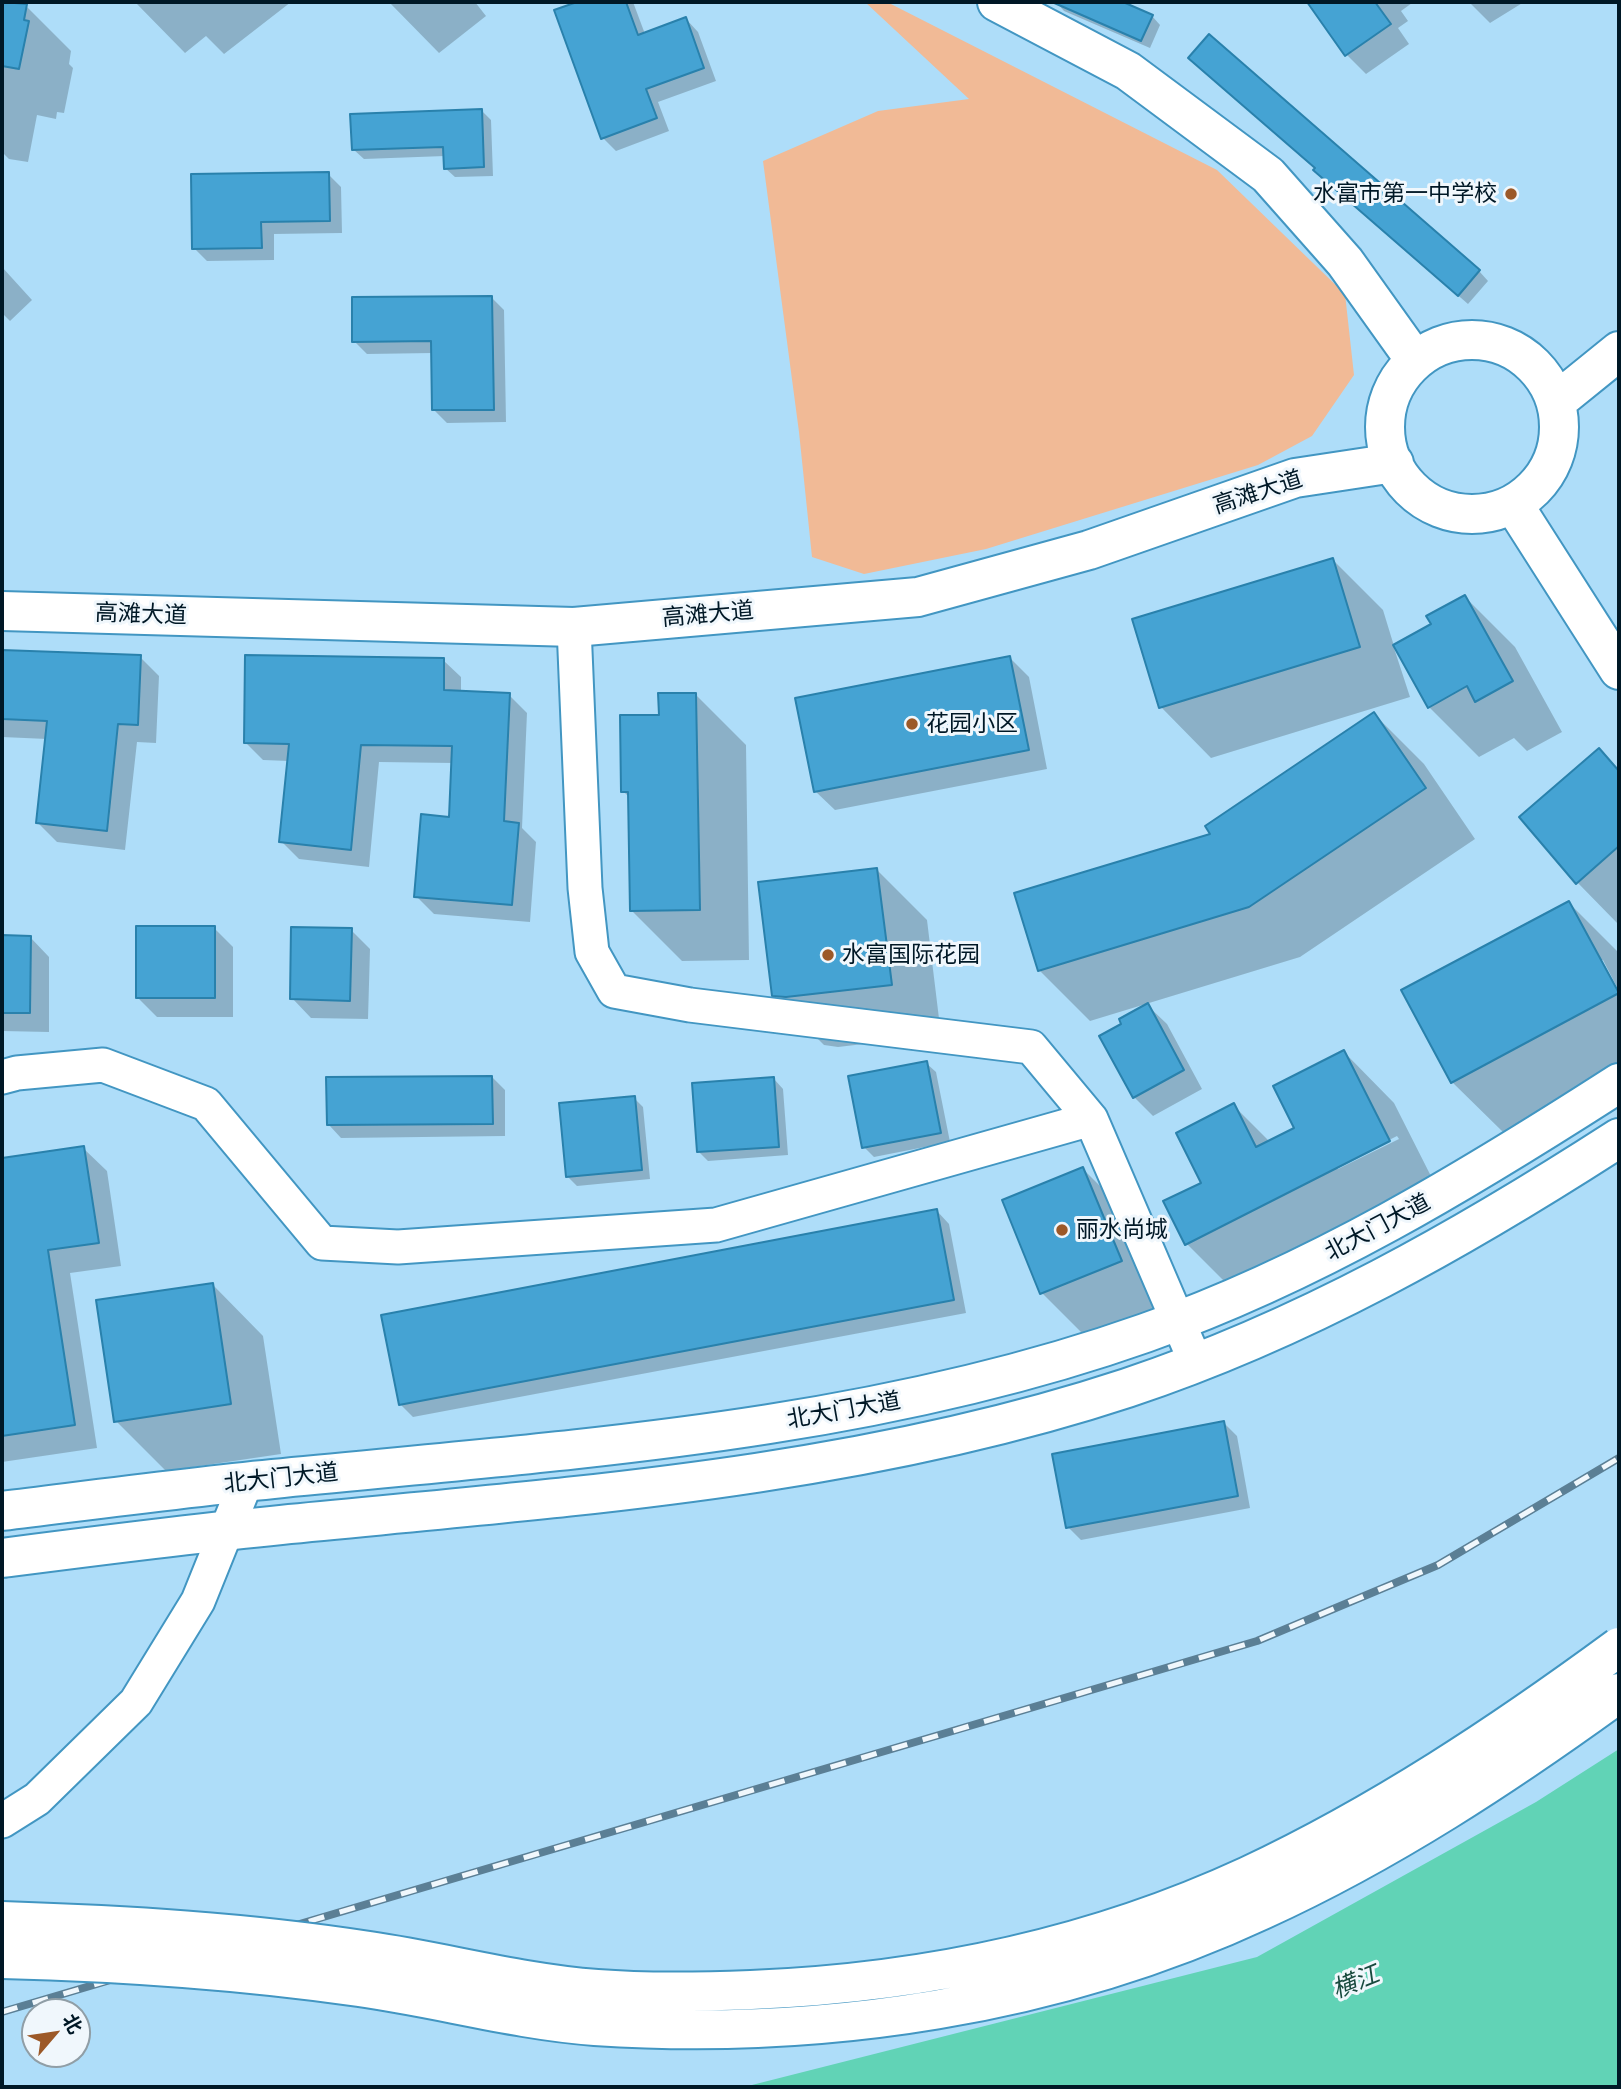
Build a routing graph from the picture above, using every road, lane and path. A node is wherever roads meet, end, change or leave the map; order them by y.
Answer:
1 (997, 2) edge
2 (1619, 351) edge
3 (1415, 360) junction
4 (1556, 402) junction
5 (1394, 463) junction
6 (1515, 506) junction
7 (2, 611) edge
8 (575, 627) junction
9 (1619, 670) edge
10 (2, 1077) edge
11 (1619, 1083) edge
12 (1091, 1119) junction
13 (1619, 1138) edge
14 (1177, 1321) junction
15 (1196, 1363) junction
16 (246, 1482) junction
17 (2, 1511) edge
18 (226, 1530) junction
19 (2, 1558) edge
20 (1619, 1647) edge
21 (1619, 1693) edge
22 (2, 1821) edge
23 (2, 1922) edge
24 (2, 1959) edge

1 - 3 main road
2 - 4 main road
3 - 4 main road
3 - 5 main road
4 - 6 main road
5 - 6 main road
5 - 8 main road, 高滩大道
6 - 9 main road
7 - 8 main road, 高滩大道
8 - 12 street
10 - 12 street
11 - 14 main road, 北大门大道
12 - 14 street
13 - 15 main road, 北大门大道
14 - 15 street
14 - 16 main road, 北大门大道
15 - 18 main road, 北大门大道
16 - 17 main road, 北大门大道
16 - 18 street
18 - 19 main road, 北大门大道
18 - 22 street
20 - 23 main road, bridge
21 - 24 main road, bridge

